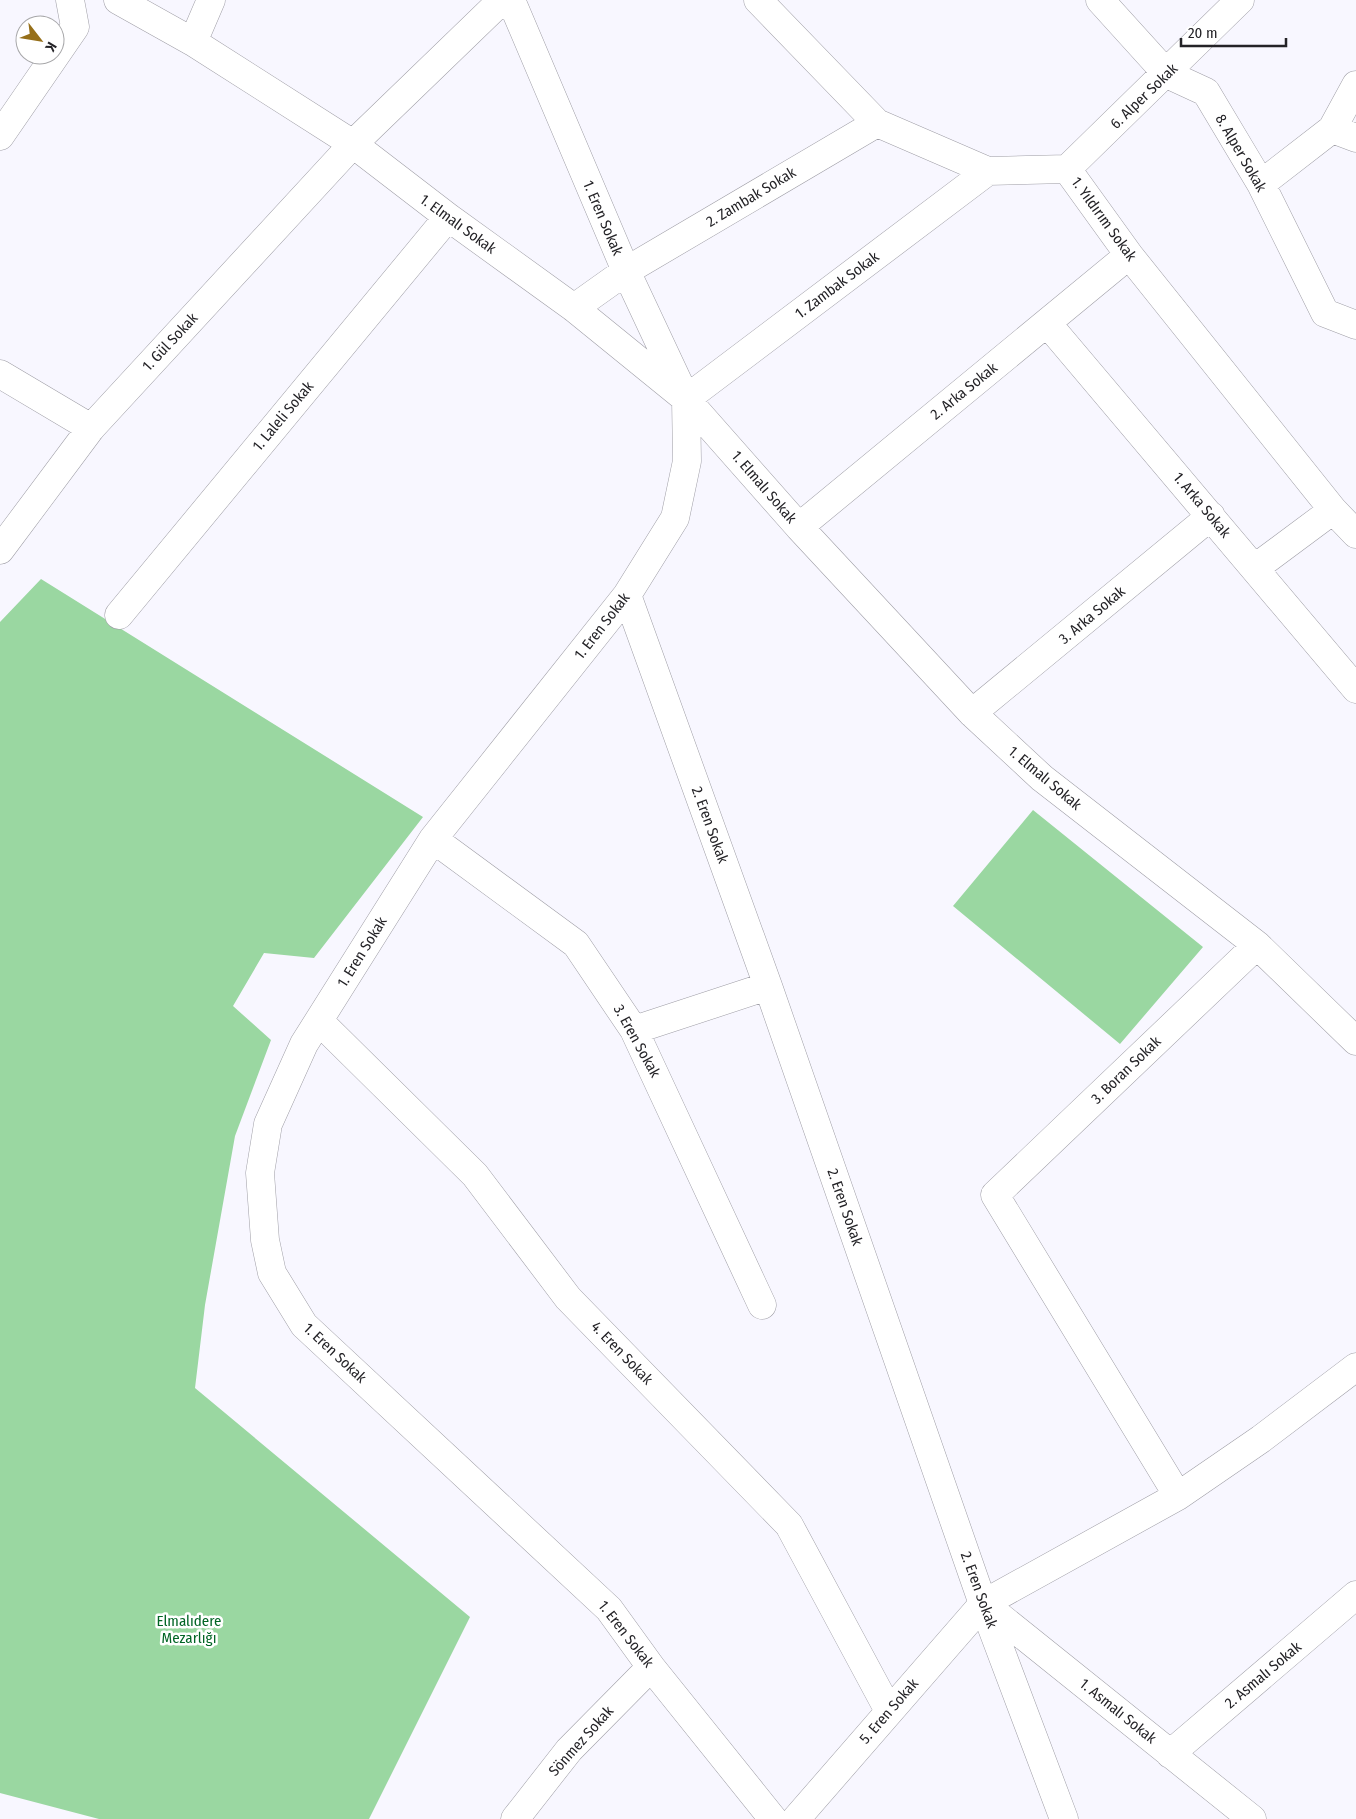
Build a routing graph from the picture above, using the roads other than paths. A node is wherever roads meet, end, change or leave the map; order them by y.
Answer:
1 (70, 0) edge
2 (118, 0) edge
3 (210, 0) edge
4 (502, 0) edge
5 (511, 0) edge
6 (758, 0) edge
7 (1100, 0) edge
8 (1240, 0) edge
9 (193, 42) junction
10 (1167, 74) junction
11 (1356, 85) edge
12 (877, 123) junction
13 (1344, 133) edge
14 (0, 136) edge
15 (353, 144) junction
16 (1067, 169) junction
17 (988, 171) junction
18 (1260, 184) junction
19 (448, 217) junction
20 (1129, 255) junction
21 (626, 271) junction
22 (574, 308) junction
23 (1047, 322) junction
24 (1356, 325) edge
25 (0, 374) edge
26 (686, 399) junction
27 (91, 428) junction
28 (1333, 510) junction
29 (1211, 516) junction
30 (799, 527) junction
31 (1356, 534) edge
32 (0, 550) edge
33 (1254, 568) junction
34 (627, 595) junction
35 (119, 616) dead end
36 (1356, 689) edge
37 (972, 714) junction
38 (433, 839) junction
39 (1257, 945) junction
40 (768, 986) junction
41 (318, 1021) junction
42 (634, 1030) junction
43 (1356, 1041) edge
44 (762, 1305) dead end
45 (1356, 1368) edge
46 (1178, 1496) junction
47 (1356, 1596) edge
48 (983, 1604) junction
49 (651, 1667) junction
50 (889, 1711) junction
51 (1170, 1754) junction
52 (515, 1819) edge
53 (773, 1819) edge
54 (796, 1819) edge
55 (1064, 1819) edge
56 (1252, 1819) edge

1 - 14 street
2 - 9 street, 1. Elmalı Sokak
3 - 9 street
4 - 15 street, 1. Gül Sokak
5 - 21 street, 1. Eren Sokak
6 - 12 street, 1. Yıldırım Sokak
7 - 10 street, 8. Alper Sokak
8 - 10 street, 6. Alper Sokak
9 - 15 street, 1. Elmalı Sokak
10 - 16 street, 6. Alper Sokak
10 - 18 street, 8. Alper Sokak
11 - 13 street
12 - 17 street, 1. Yıldırım Sokak
12 - 21 street, 2. Zambak Sokak
13 - 18 street
15 - 19 street, 1. Elmalı Sokak
15 - 27 street, 1. Gül Sokak
16 - 17 street, 1. Yıldırım Sokak
16 - 20 street, 1. Yıldırım Sokak
17 - 26 street, 1. Zambak Sokak
18 - 24 street, 8. Alper Sokak
19 - 22 street, 1. Elmalı Sokak
19 - 35 street, 1. Laleli Sokak
20 - 23 street, 2. Arka Sokak
20 - 28 street, 1. Yıldırım Sokak
21 - 22 street, 2. Zambak Sokak
21 - 26 street, 1. Eren Sokak
22 - 26 street, 1. Elmalı Sokak
23 - 29 street, 1. Arka Sokak
23 - 30 street, 2. Arka Sokak
25 - 27 street
26 - 30 street, 1. Elmalı Sokak
26 - 34 street, 1. Eren Sokak
27 - 32 street, 1. Gül Sokak
28 - 31 street, 1. Yıldırım Sokak
28 - 33 street
29 - 33 street, 1. Arka Sokak
29 - 37 street, 3. Arka Sokak
30 - 37 street, 1. Elmalı Sokak
33 - 36 street, 1. Arka Sokak
34 - 38 street, 1. Eren Sokak
34 - 40 street, 2. Eren Sokak
37 - 39 street, 1. Elmalı Sokak
38 - 41 street, 1. Eren Sokak
38 - 42 street, 3. Eren Sokak
39 - 43 street, 1. Elmalı Sokak
39 - 46 street, 3. Boran Sokak
40 - 42 street
40 - 48 street, 2. Eren Sokak
41 - 49 street, 1. Eren Sokak
41 - 50 street, 4. Eren Sokak
42 - 44 street, 3. Eren Sokak
45 - 46 street, 5. Eren Sokak
46 - 48 street, 5. Eren Sokak
47 - 51 street, 2. Asmalı Sokak
48 - 50 street, 5. Eren Sokak
48 - 51 street, 1. Asmalı Sokak
48 - 55 street, 2. Eren Sokak
49 - 52 street, Sönmez Sokak
49 - 53 street, 1. Eren Sokak
50 - 54 street, 5. Eren Sokak
51 - 56 street, 1. Asmalı Sokak

